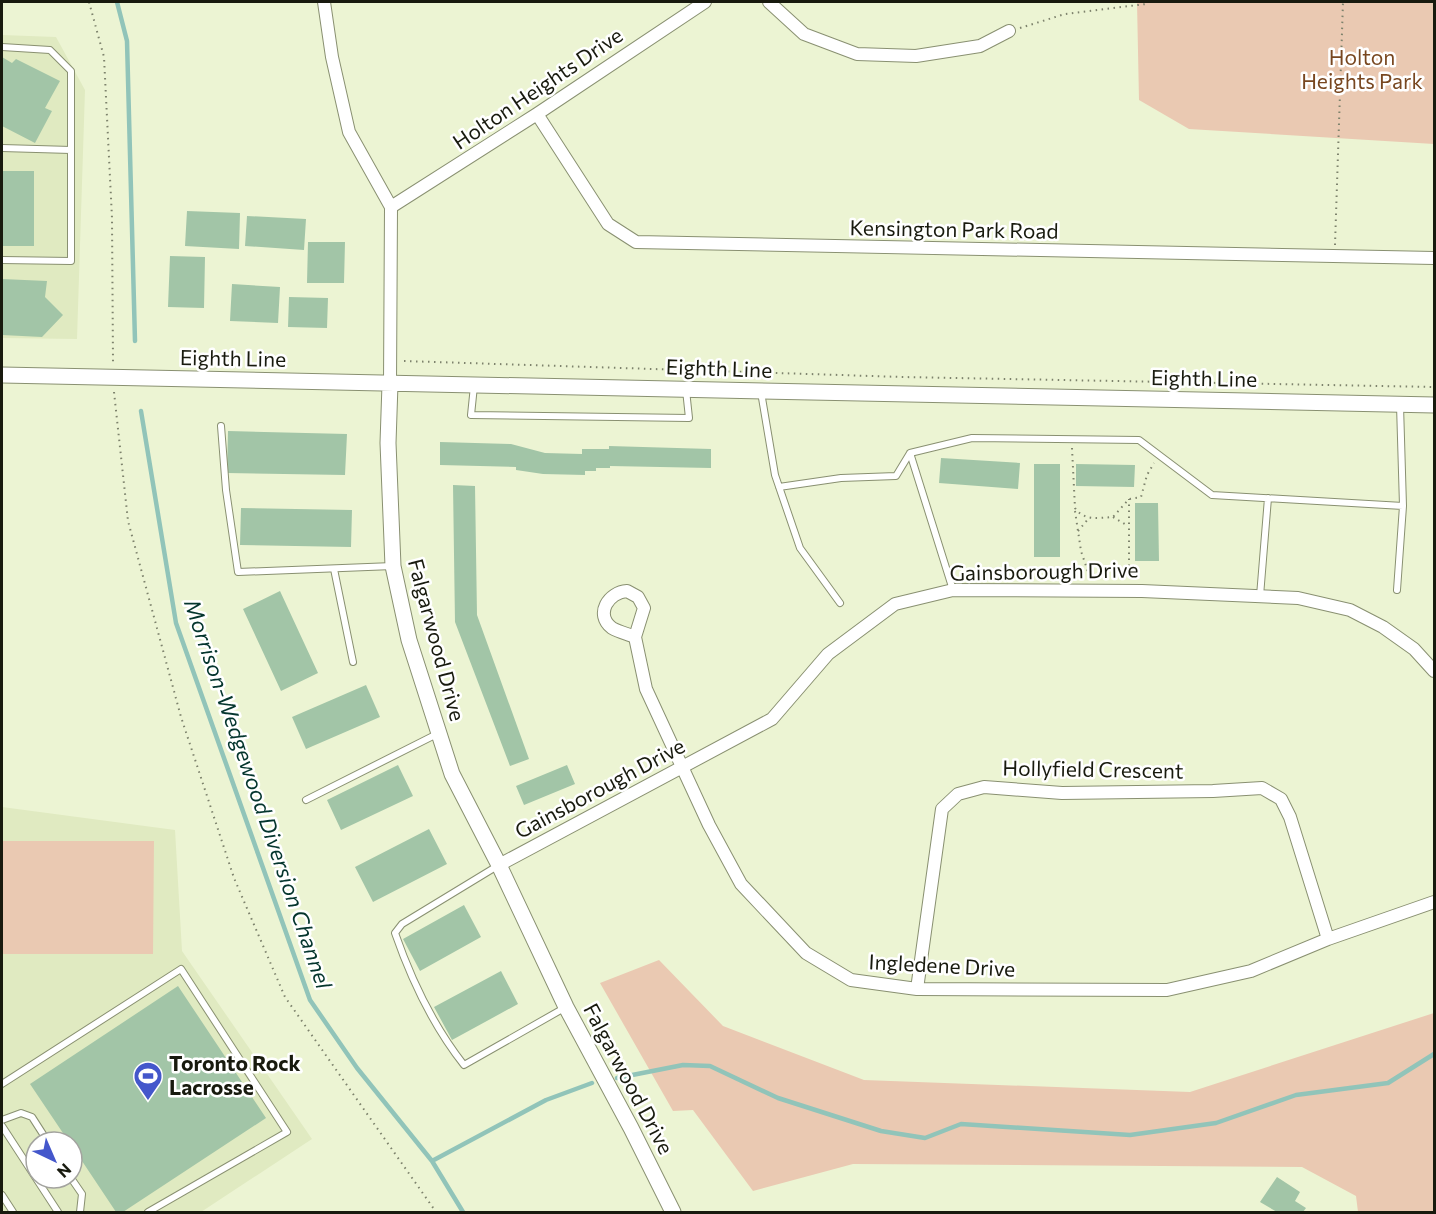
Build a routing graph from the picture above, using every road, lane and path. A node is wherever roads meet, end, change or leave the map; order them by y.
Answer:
1 (89, 2) edge
2 (324, 2) edge
3 (705, 2) edge
4 (769, 2) edge
5 (1342, 2) edge
6 (1146, 4) dead end
7 (1009, 31) joint
8 (2, 47) edge
9 (537, 114) junction
10 (2, 148) edge
11 (71, 150) junction
12 (391, 207) junction
13 (1335, 255) junction
14 (1434, 258) edge
15 (2, 260) edge
16 (390, 364) junction
17 (2, 375) edge
18 (113, 377) junction
19 (390, 384) junction
20 (474, 385) junction
21 (1434, 387) edge
22 (686, 388) junction
23 (761, 391) junction
24 (1400, 404) junction
25 (1434, 405) edge
26 (221, 426) dead end
27 (1071, 439) junction
28 (910, 453) junction
29 (1159, 456) junction
30 (779, 487) junction
31 (1268, 498) junction
32 (1129, 500) junction
33 (1403, 506) junction
34 (1075, 508) junction
35 (1113, 517) junction
36 (1089, 518) junction
37 (1129, 526) junction
38 (1078, 531) junction
39 (393, 567) junction
40 (334, 569) junction
41 (953, 590) junction
42 (1095, 590) junction
43 (1129, 590) junction
44 (1397, 590) dead end
45 (1260, 596) junction
46 (840, 603) dead end
47 (635, 637) dead end
48 (353, 662) dead end
49 (1434, 671) edge
50 (438, 734) junction
51 (684, 767) junction
52 (306, 800) dead end
53 (499, 865) junction
54 (1434, 902) edge
55 (1328, 939) junction
56 (917, 989) junction
57 (566, 1007) junction
58 (2, 1084) edge
59 (2, 1120) edge
60 (2, 1126) edge
61 (40, 1130) edge
62 (79, 1190) edge
63 (2, 1195) edge
64 (13, 1212) edge
65 (58, 1212) edge
66 (80, 1212) edge
67 (148, 1212) edge
68 (436, 1212) edge
69 (673, 1212) edge

1 - 18 path
2 - 12 street, Falgarwood Drive
3 - 9 street, Holton Heights Drive
4 - 7 street
5 - 13 path
6 - 7 path
8 - 11 lane
9 - 12 street, Holton Heights Drive
9 - 13 street, Kensington Park Road
10 - 11 lane
11 - 15 lane
12 - 16 street, Falgarwood Drive
13 - 14 street, Kensington Park Road
16 - 19 street, Falgarwood Drive
16 - 21 path
17 - 18 street, Eighth Line
18 - 19 street, Eighth Line
18 - 68 path
19 - 20 street, Eighth Line
19 - 39 street, Falgarwood Drive
20 - 22 street, Eighth Line
20 - 22 lane
22 - 23 street, Eighth Line
23 - 24 street, Eighth Line
23 - 30 lane
24 - 25 street, Eighth Line
24 - 33 lane
26 - 40 lane
27 - 28 lane
27 - 29 lane
27 - 34 path
28 - 30 lane
28 - 41 lane
29 - 31 lane
29 - 32 path
30 - 46 lane
31 - 33 lane
31 - 45 lane
32 - 35 path
32 - 37 path
33 - 44 lane
34 - 36 path
34 - 38 path
35 - 36 path
35 - 37 path
36 - 38 path
37 - 43 path
38 - 42 path
39 - 40 lane
39 - 50 street, Falgarwood Drive
40 - 48 lane
41 - 42 street, Gainsborough Drive
41 - 51 street, Gainsborough Drive
42 - 43 street, Gainsborough Drive
43 - 45 street, Gainsborough Drive
45 - 49 street, Gainsborough Drive
47 - 51 street, Ingledene Drive
50 - 52 lane
50 - 53 street, Falgarwood Drive
51 - 53 street, Gainsborough Drive
51 - 56 street, Ingledene Drive
53 - 57 street, Falgarwood Drive
53 - 57 lane
54 - 55 street, Ingledene Drive
55 - 56 street, Ingledene Drive
55 - 56 street, Hollyfield Crescent
57 - 69 street, Falgarwood Drive
58 - 67 lane
59 - 61 lane
60 - 65 lane
62 - 66 lane
63 - 64 lane

